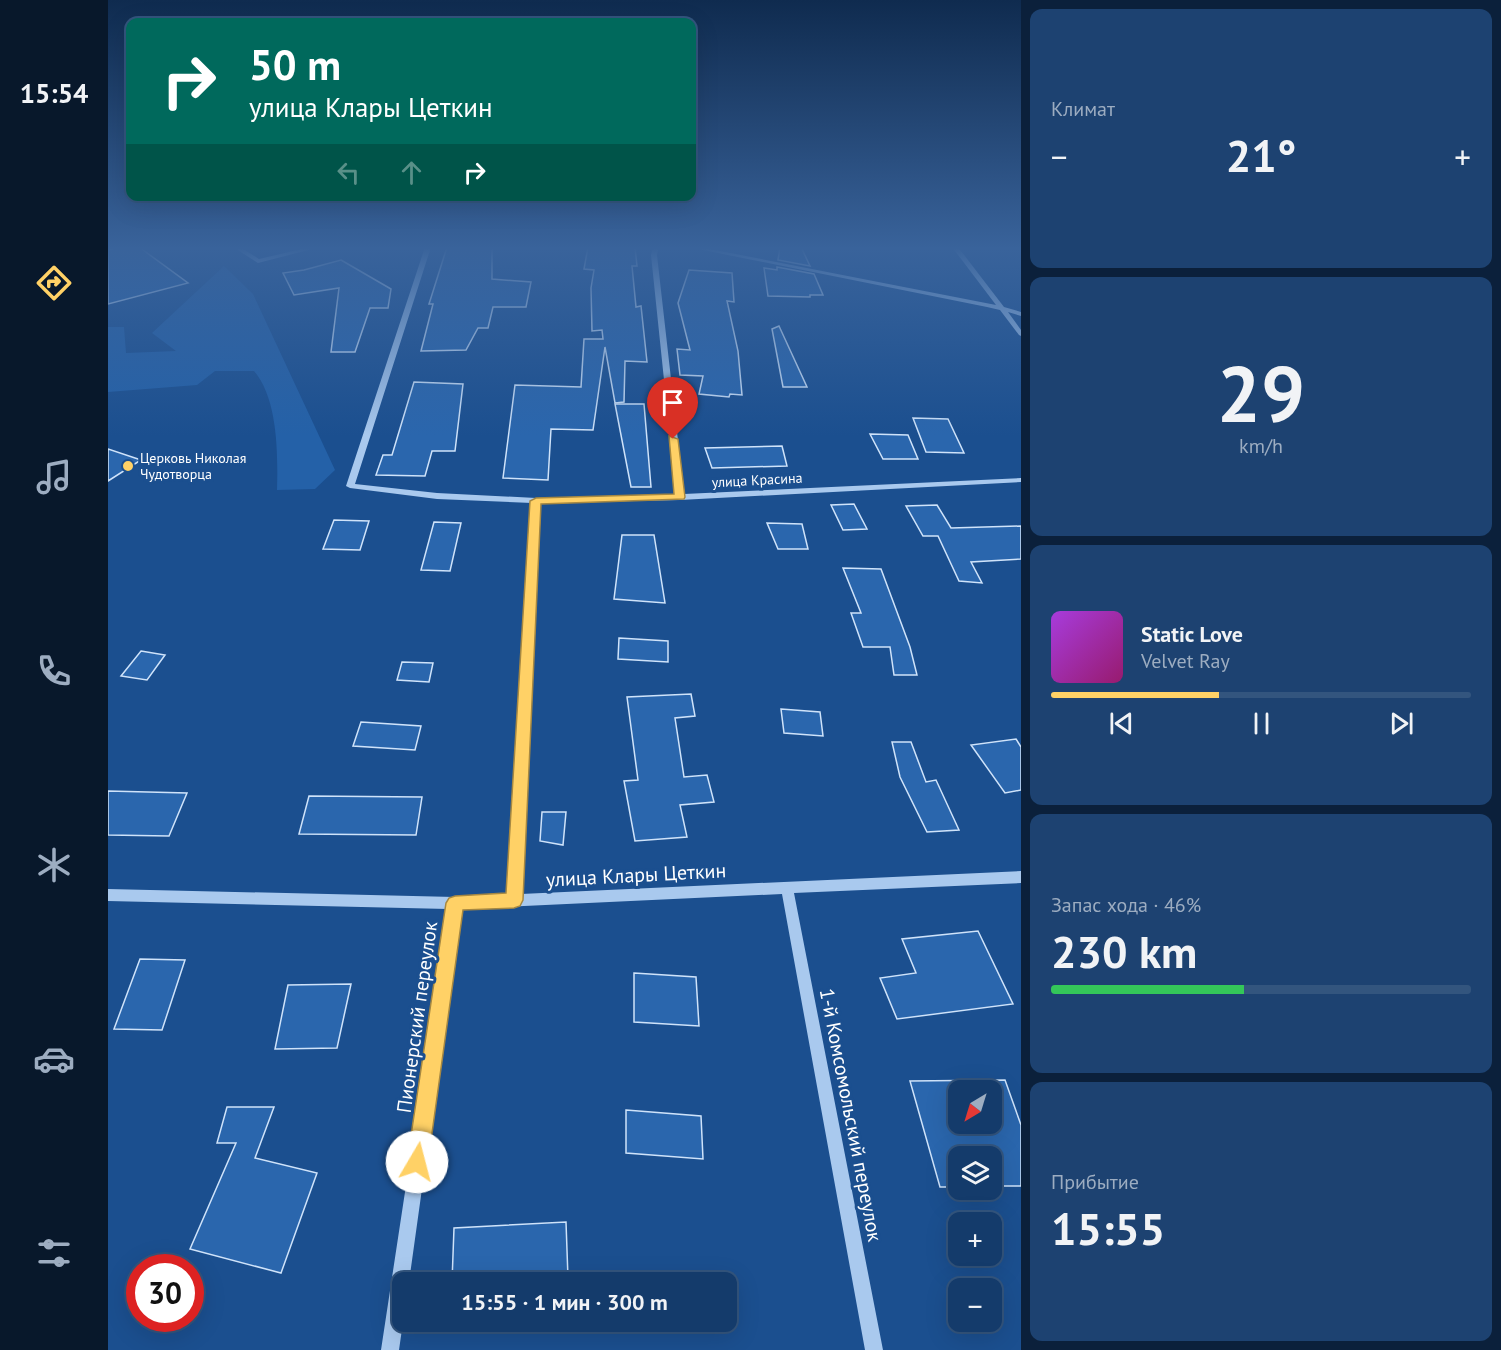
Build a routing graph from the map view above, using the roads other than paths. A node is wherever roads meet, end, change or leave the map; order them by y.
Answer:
1 (407, 310) edge
2 (659, 310) edge
3 (1003, 310) edge
4 (1006, 311) junction
5 (1021, 314) edge
6 (1021, 333) edge
7 (1021, 480) edge
8 (680, 497) junction
9 (536, 501) junction
10 (1021, 877) edge
11 (787, 888) junction
12 (108, 895) edge
13 (514, 900) junction
14 (455, 903) junction
15 (390, 1350) edge
16 (874, 1350) edge

1 - 9 street, улица Красина
2 - 8 street
3 - 4 street
4 - 5 street
4 - 6 street
7 - 8 street, улица Красина
8 - 9 street, улица Красина
9 - 13 street
10 - 11 street, улица Клары Цеткин
11 - 13 street, улица Клары Цеткин
11 - 16 street, 1-й Комсомольский переулок
12 - 14 street, улица Клары Цеткин
13 - 14 street, улица Клары Цеткин
14 - 15 street, Пионерский переулок

